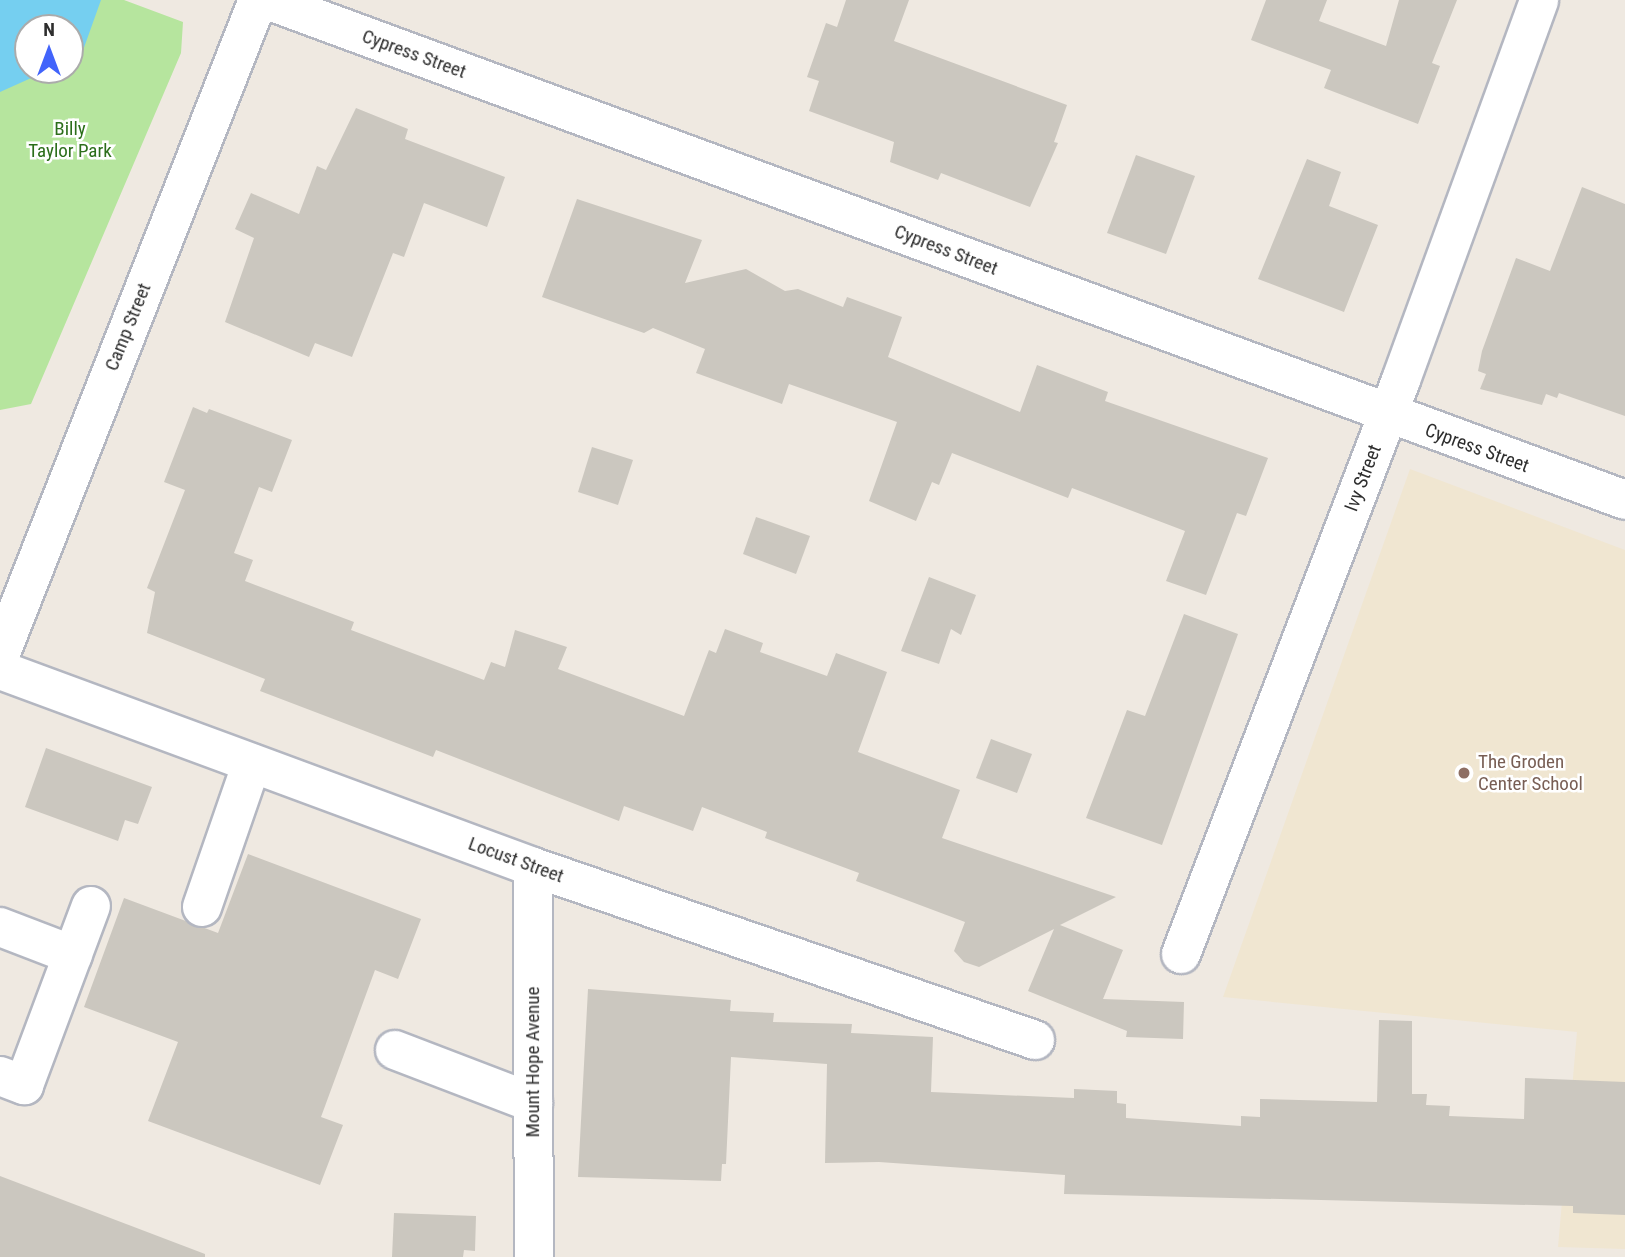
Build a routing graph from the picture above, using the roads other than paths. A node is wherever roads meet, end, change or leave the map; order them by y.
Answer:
1 (258, 0) edge
2 (267, 0) edge
3 (1539, 0) edge
4 (1387, 416) junction
5 (1625, 500) edge
6 (11, 593) edge
7 (0, 655) edge
8 (0, 670) edge
9 (252, 763) junction
10 (533, 867) junction
11 (92, 906) dead end
12 (202, 907) dead end
13 (0, 927) edge
14 (1181, 954) dead end
15 (73, 955) junction
16 (1035, 1040) dead end
17 (395, 1050) dead end
18 (0, 1076) edge
19 (533, 1103) junction
20 (534, 1257) edge

1 - 6 street, Camp Street
2 - 4 street, Cypress Street
3 - 4 street, Ivy Street
4 - 5 street, Cypress Street
4 - 14 street, Ivy Street
6 - 7 street, Camp Street
8 - 9 street, Locust Street
9 - 10 street, Locust Street
9 - 12 street
10 - 16 street, Locust Street
10 - 19 street, Mount Hope Avenue
11 - 15 street
13 - 15 street
15 - 18 street
17 - 19 street
19 - 20 street, Mount Hope Avenue

